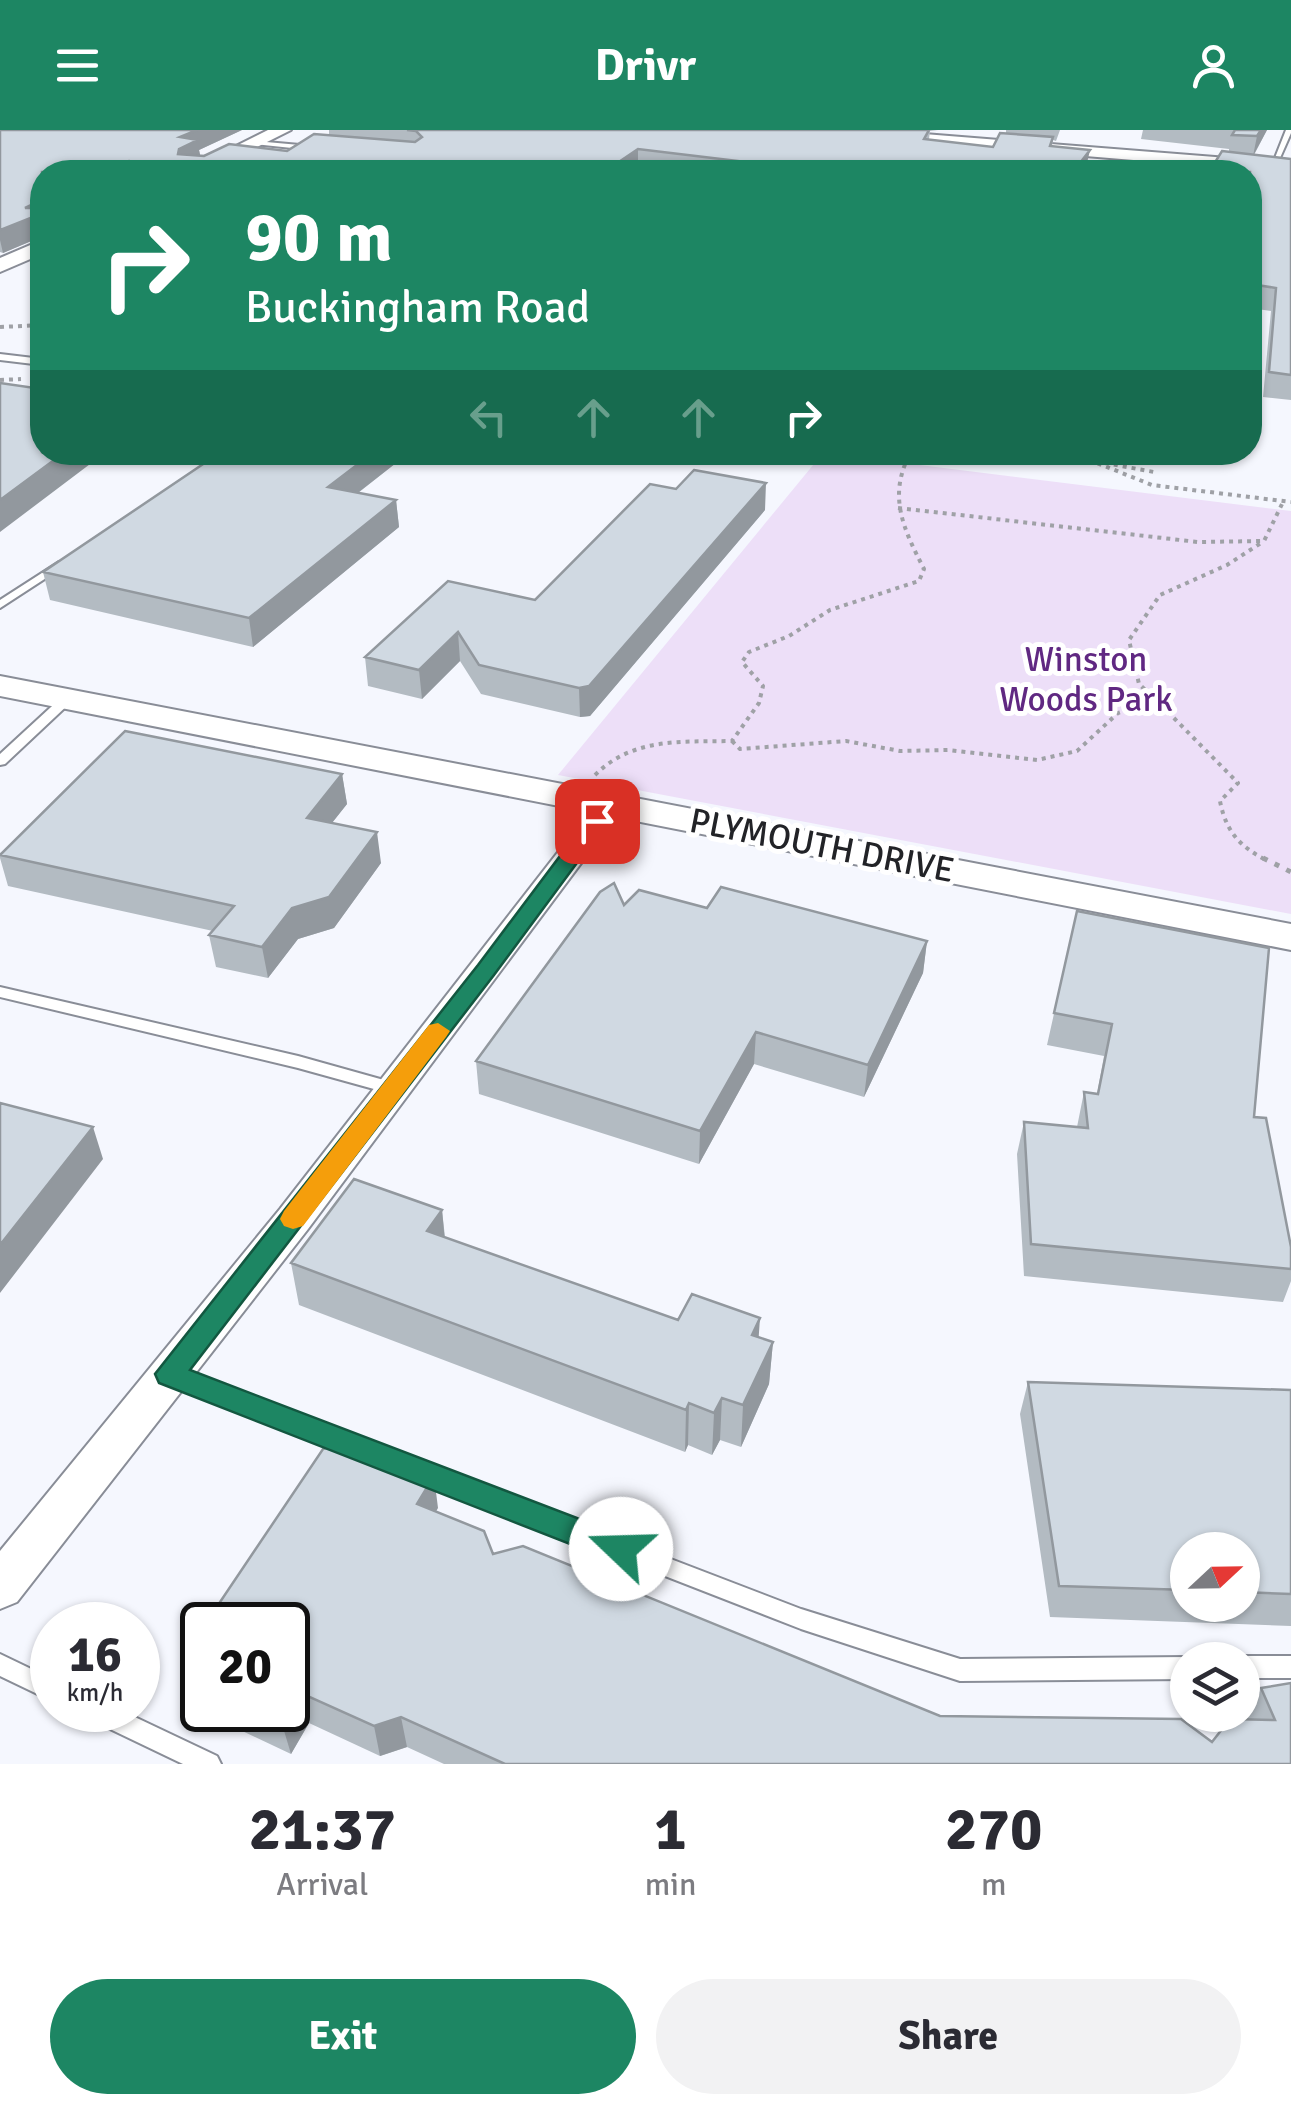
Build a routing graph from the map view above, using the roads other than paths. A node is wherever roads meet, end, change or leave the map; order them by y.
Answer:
1 (282, 130) edge
2 (821, 130) edge
3 (1289, 130) edge
4 (255, 143) junction
5 (320, 149) edge
6 (219, 160) edge
7 (1187, 160) edge
8 (1262, 166) edge
9 (1273, 167) junction
10 (1291, 168) edge
11 (30, 252) edge
12 (0, 266) edge
13 (0, 357) edge
14 (30, 361) edge
15 (64, 562) edge
16 (0, 605) edge
17 (0, 686) edge
18 (67, 699) junction
19 (0, 760) edge
20 (594, 800) junction
21 (1291, 937) edge
22 (0, 992) edge
23 (392, 1088) junction
24 (169, 1374) junction
25 (0, 1587) edge
26 (0, 1665) edge
27 (1291, 1667) edge
28 (1170, 1668) edge
29 (1260, 1668) edge
30 (30, 1679) edge
31 (141, 1732) edge
32 (209, 1764) edge

1 - 4 street
2 - 7 street
3 - 9 lane
4 - 5 lane
4 - 6 street
8 - 9 street
9 - 10 street
11 - 12 street
13 - 14 lane
15 - 16 lane
17 - 18 street, PLYMOUTH DRIVE
18 - 19 lane
18 - 20 street, PLYMOUTH DRIVE
20 - 21 street, PLYMOUTH DRIVE
20 - 23 street
22 - 23 lane
23 - 24 street
24 - 25 street
24 - 28 lane
26 - 30 lane
27 - 29 lane
31 - 32 lane

